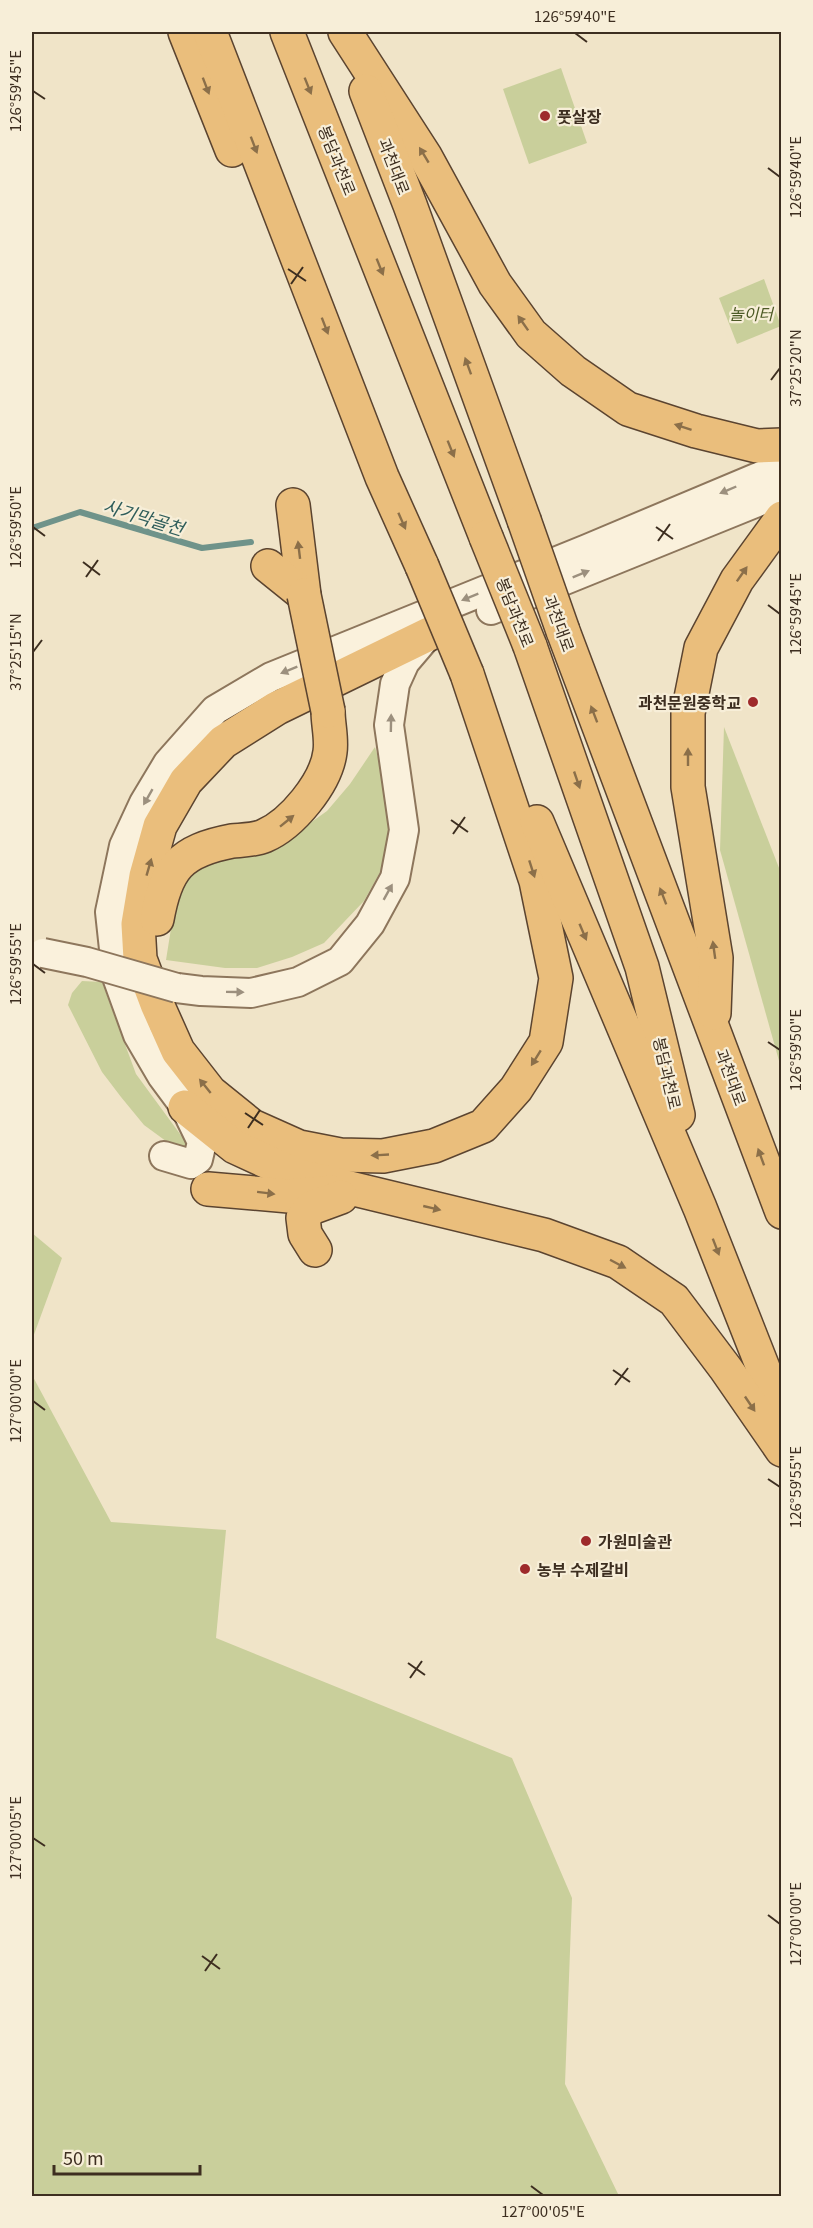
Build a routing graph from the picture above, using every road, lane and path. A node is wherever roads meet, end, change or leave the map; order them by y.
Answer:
1 (185, 32) edge
2 (210, 32) edge
3 (287, 32) edge
4 (344, 32) edge
5 (782, 445) edge
6 (782, 467) edge
7 (382, 477) junction
8 (782, 492) edge
9 (293, 505) dead end
10 (782, 518) edge
11 (268, 566) dead end
12 (304, 595) junction
13 (429, 634) junction
14 (467, 674) junction
15 (43, 953) dead end
16 (167, 996) junction
17 (714, 1030) junction
18 (185, 1107) junction
19 (164, 1156) dead end
20 (208, 1189) dead end
21 (355, 1190) junction
22 (700, 1208) junction
23 (782, 1212) edge
24 (315, 1250) dead end
25 (782, 1416) edge
26 (782, 1449) edge

1 -> 7 highway
2 -> 7 highway
3 -> 22 highway, 봉담과천로, bridge
5 -> 4 highway
17 -> 4 highway, 과천대로, bridge
6 -> 18 street
7 -> 14 highway, bridge
13 -> 8 street
12 -> 9 highway
17 -> 10 highway
11 - 12 highway
16 -> 12 highway, bridge
16 -> 13 highway
16 -> 13 street
14 -> 16 highway
14 -> 22 highway
15 - 16 street, bridge
23 -> 17 highway, 과천대로
18 - 19 street
18 - 21 highway
20 -> 21 highway
21 - 24 highway
21 -> 26 highway
22 -> 25 highway

